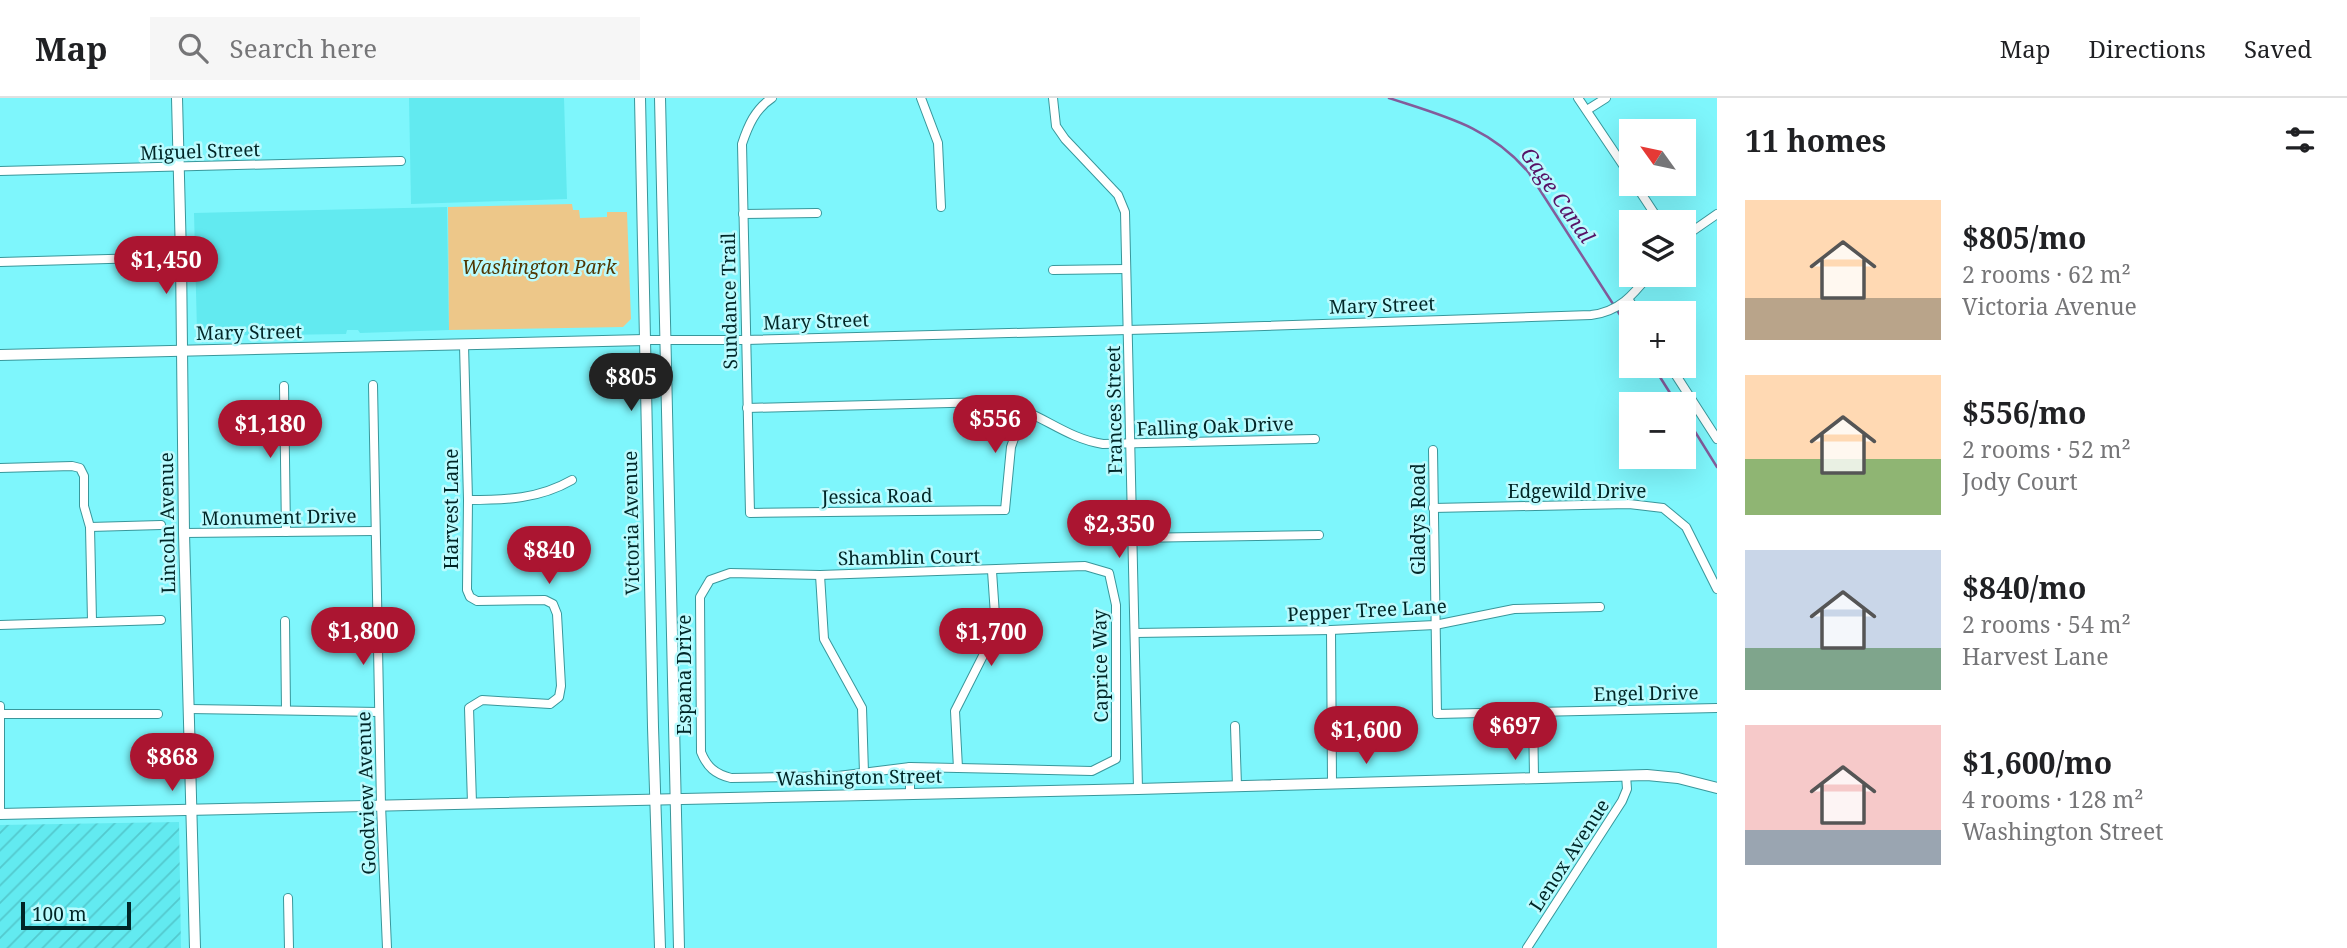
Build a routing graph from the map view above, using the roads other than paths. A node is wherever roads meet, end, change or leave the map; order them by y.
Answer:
1 (177, 98) edge
2 (640, 98) edge
3 (660, 98) edge
4 (772, 98) edge
5 (921, 98) edge
6 (1053, 98) edge
7 (1578, 98) edge
8 (1606, 98) edge
9 (1587, 110) junction
10 (1619, 159) edge
11 (401, 161) dead end
12 (178, 167) junction
13 (0, 171) edge
14 (941, 208) dead end
15 (817, 213) dead end
16 (743, 214) junction
17 (1717, 214) edge
18 (1696, 229) edge
19 (181, 257) junction
20 (0, 262) edge
21 (1126, 269) junction
22 (1053, 270) dead end
23 (1638, 287) edge
24 (1626, 301) edge
25 (1619, 306) edge
26 (1128, 329) junction
27 (645, 340) junction
28 (667, 340) junction
29 (746, 340) junction
30 (464, 345) junction
31 (182, 352) junction
32 (0, 355) edge
33 (1678, 378) edge
34 (373, 385) dead end
35 (284, 386) dead end
36 (747, 408) junction
37 (1024, 410) junction
38 (1716, 436) edge
39 (1315, 439) dead end
40 (1130, 444) junction
41 (1433, 450) dead end
42 (0, 468) edge
43 (572, 480) dead end
44 (468, 500) junction
45 (1433, 508) junction
46 (750, 513) joint
47 (161, 525) dead end
48 (90, 527) junction
49 (375, 531) junction
50 (184, 533) junction
51 (286, 533) junction
52 (1319, 535) dead end
53 (1132, 538) junction
54 (992, 570) junction
55 (1109, 573) joint
56 (820, 575) junction
57 (710, 580) joint
58 (1717, 589) edge
59 (1600, 607) dead end
60 (161, 620) dead end
61 (92, 621) junction
62 (285, 621) dead end
63 (0, 625) edge
64 (1435, 625) junction
65 (1331, 630) junction
66 (1135, 633) junction
67 (0, 706) edge
68 (1717, 708) edge
69 (188, 709) junction
70 (286, 710) junction
71 (1533, 710) junction
72 (379, 712) junction
73 (0, 714) edge
74 (158, 714) dead end
75 (1437, 714) joint
76 (1235, 726) dead end
77 (909, 767) junction
78 (958, 768) junction
79 (864, 773) junction
80 (1626, 775) junction
81 (1534, 777) junction
82 (1332, 783) junction
83 (1237, 786) junction
84 (1717, 788) edge
85 (1138, 789) junction
86 (910, 793) junction
87 (676, 798) junction
88 (654, 799) junction
89 (472, 803) junction
90 (381, 804) junction
91 (192, 808) junction
92 (0, 814) edge
93 (288, 898) dead end
94 (195, 948) edge
95 (289, 948) edge
96 (387, 948) edge
97 (660, 948) edge
98 (678, 948) edge
99 (1527, 948) edge

1 - 12 main road, Lincoln Avenue
2 - 27 main road, Victoria Avenue
3 - 28 main road, Victoria Avenue
4 - 16 street, Sundance Trail
5 - 14 street
6 - 21 street, Frances Street
7 - 9 street
8 - 9 street
9 - 10 street
11 - 12 street, Miguel Street
12 - 13 street, Miguel Street
12 - 19 main road, Lincoln Avenue
15 - 16 street
16 - 29 street, Sundance Trail
17 - 18 street
19 - 20 street
19 - 31 main road, Lincoln Avenue
21 - 22 street
21 - 26 street, Frances Street
23 - 24 street
25 - 26 street, Mary Street
26 - 29 street, Mary Street
26 - 40 street, Frances Street
27 - 28 street, Mary Street
27 - 30 main road, Mary Street
27 - 88 main road, Victoria Avenue
28 - 29 street, Mary Street
28 - 87 main road, Victoria Avenue
29 - 36 street, Sundance Trail
30 - 31 main road, Mary Street
30 - 44 street, Harvest Lane
31 - 32 main road, Mary Street
31 - 50 main road, Lincoln Avenue
33 - 38 street
34 - 49 street, Goodview Avenue
35 - 51 street
36 - 37 street, Falling Oak Drive
36 - 46 street, Sundance Trail
37 - 40 street, Falling Oak Drive
37 - 46 street, Jessica Road
39 - 40 street, Falling Oak Drive
40 - 53 street, Frances Street
41 - 45 street, Gladys Road
42 - 48 street
43 - 44 street
44 - 89 street, Harvest Lane
45 - 58 street, Edgewild Drive
45 - 64 street, Gladys Road
47 - 48 street
48 - 61 street
49 - 51 street, Monument Drive
49 - 72 street, Goodview Avenue
50 - 51 street, Monument Drive
50 - 69 main road, Lincoln Avenue
52 - 53 street
53 - 66 street, Frances Street
54 - 55 street, Shamblin Court
54 - 56 street, Shamblin Court
54 - 78 street
55 - 78 street, Caprice Way
56 - 57 street, Shamblin Court
56 - 79 street
57 - 79 street, Espana Drive
59 - 64 street, Pepper Tree Lane
60 - 61 street
61 - 63 street
62 - 70 street
64 - 65 street, Pepper Tree Lane
64 - 75 street, Gladys Road
65 - 66 street, Pepper Tree Lane
65 - 82 street
66 - 85 street, Frances Street
67 - 73 street
68 - 71 street, Engel Drive
69 - 70 street
69 - 91 main road, Lincoln Avenue
70 - 72 street
71 - 75 street, Engel Drive
71 - 81 street
72 - 90 street, Goodview Avenue
73 - 74 street
73 - 92 street
76 - 83 street
77 - 78 street
77 - 79 street
77 - 86 street
80 - 81 main road, Washington Street
80 - 84 main road, Washington Street
80 - 99 street, Lenox Avenue
81 - 82 main road, Washington Street
82 - 83 main road, Washington Street
83 - 85 main road, Washington Street
85 - 86 main road, Washington Street
86 - 87 main road, Washington Street
87 - 88 main road, Washington Street
87 - 98 main road, Victoria Avenue
88 - 89 main road, Washington Street
88 - 97 main road, Victoria Avenue
89 - 90 main road, Washington Street
90 - 91 main road, Washington Street
90 - 96 street, Goodview Avenue
91 - 92 main road, Washington Street
91 - 94 main road, Lincoln Avenue
93 - 95 street

